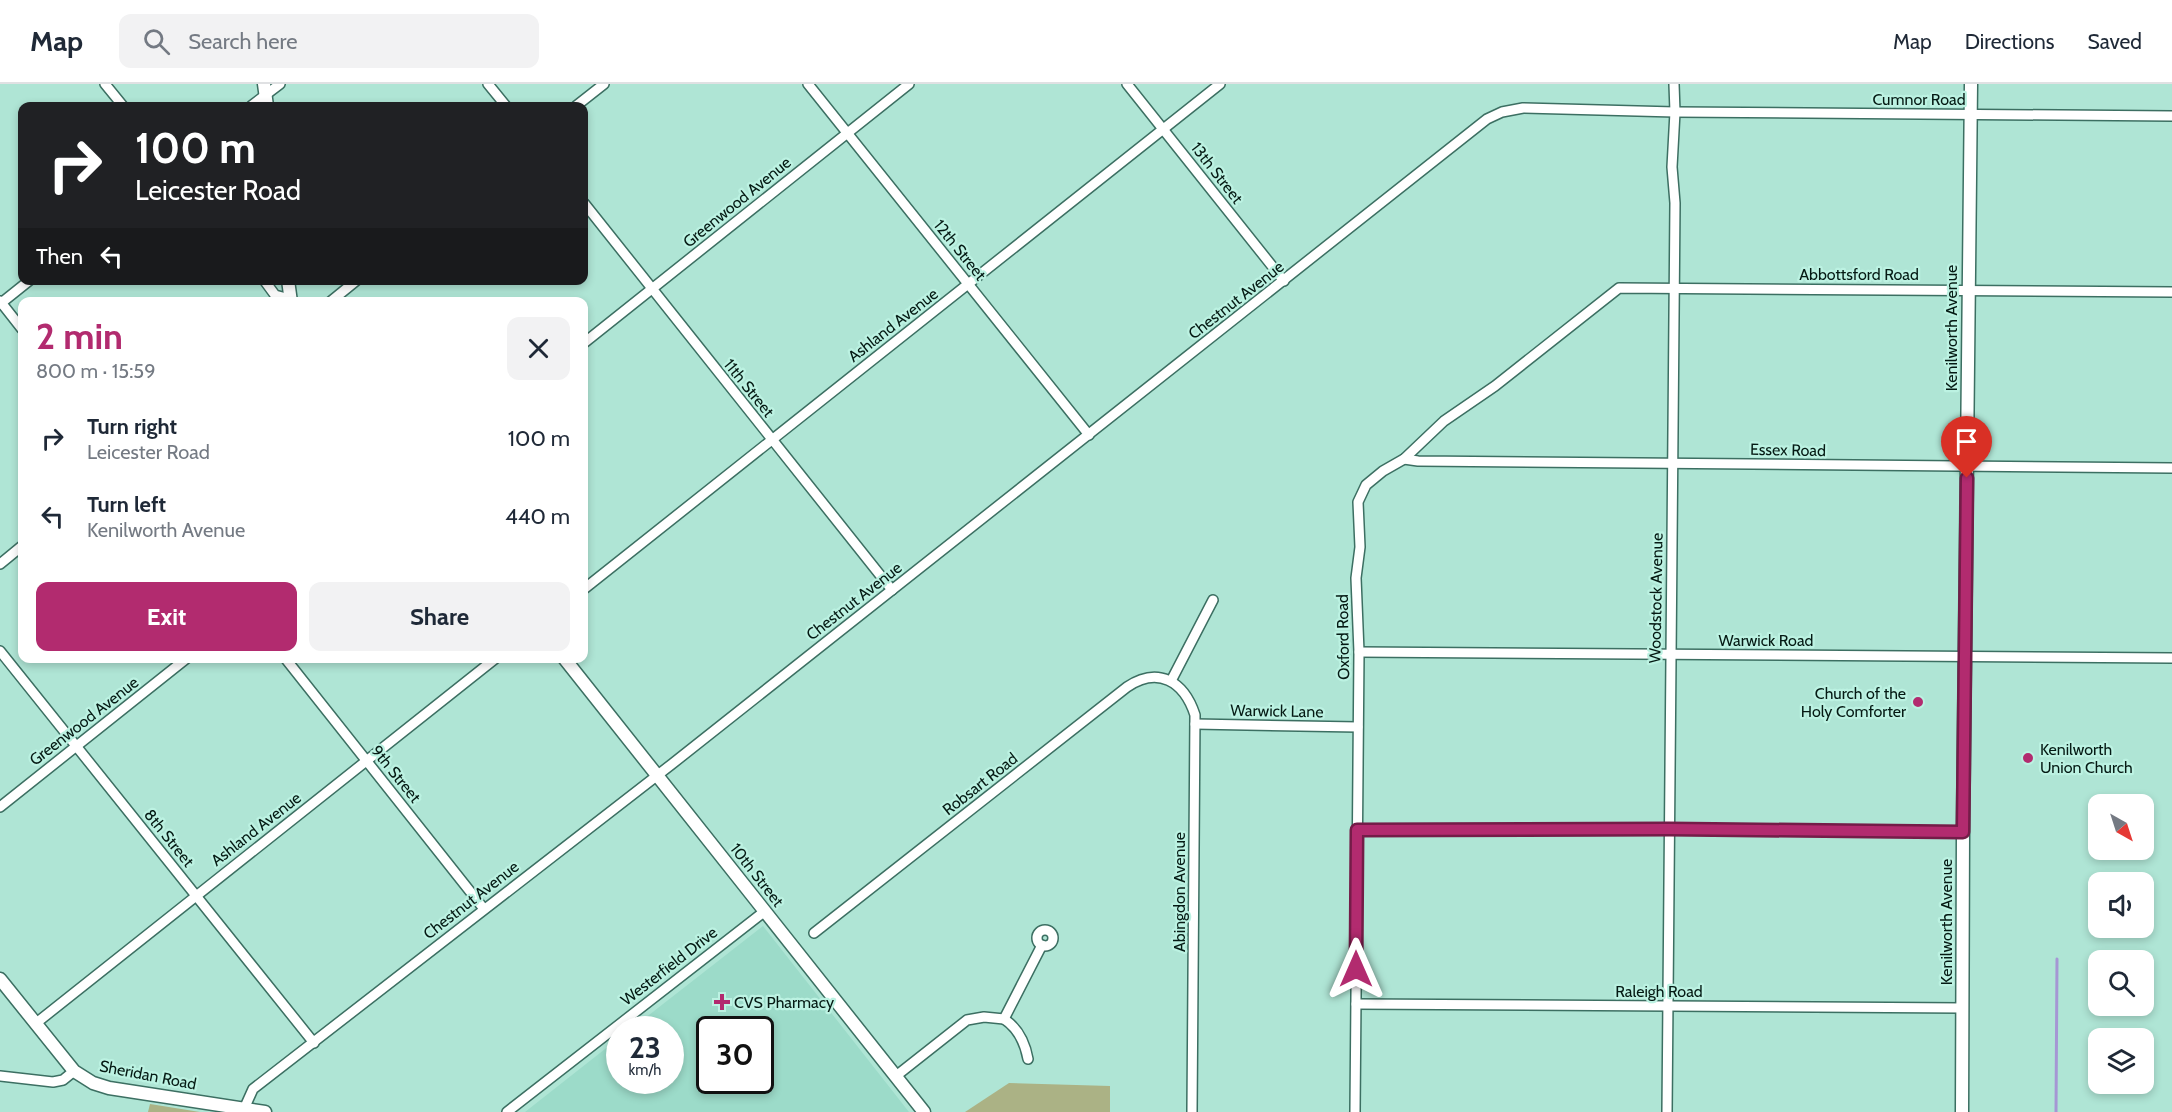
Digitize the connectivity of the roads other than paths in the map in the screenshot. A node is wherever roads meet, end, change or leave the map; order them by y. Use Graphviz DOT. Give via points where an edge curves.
graph roads {
  1 [pos="105,84"];
  2 [pos="280,84"];
  3 [pos="488,84"];
  4 [pos="604,84"];
  5 [pos="808,84"];
  6 [pos="909,84"];
  7 [pos="1127,84"];
  8 [pos="1220,84"];
  9 [pos="1674,84"];
  10 [pos="1971,84"];
  11 [pos="266,95"];
  12 [pos="120,102"];
  13 [pos="503,102"];
  14 [pos="581,102"];
  15 [pos="1676,112"];
  16 [pos="1971,114"];
  17 [pos="2172,116"];
  18 [pos="1488,119"];
  19 [pos="1164,129"];
  20 [pos="847,133"];
  21 [pos="588,208"];
  22 [pos="1284,281"];
  23 [pos="23,285"];
  24 [pos="268,285"];
  25 [pos="351,285"];
  26 [pos="968,285"];
  27 [pos="1619,288"];
  28 [pos="1674,288"];
  29 [pos="652,289"];
  30 [pos="1967,290"];
  31 [pos="2172,292"];
  32 [pos="281,297"];
  33 [pos="336,297"];
  34 [pos="0,303"];
  35 [pos="18,325"];
  36 [pos="588,340"];
  37 [pos="1089,435"];
  38 [pos="772,440"];
  39 [pos="1404,459"];
  40 [pos="1672,463"];
  41 [pos="1968,467"];
  42 [pos="2172,468"];
  43 [pos="18,549"];
  44 [pos="0,564"];
  45 [pos="588,586"];
  46 [pos="892,590"];
  47 [pos="1213,600"];
  48 [pos="0,651"];
  49 [pos="1359,652"];
  50 [pos="1670,654"];
  51 [pos="1966,656"];
  52 [pos="2172,658"];
  53 [pos="181,663"];
  54 [pos="289,663"];
  55 [pos="490,663"];
  56 [pos="568,663"];
  57 [pos="1172,681"];
  58 [pos="1195,724"];
  59 [pos="1358,727"];
  60 [pos="77,746"];
  61 [pos="367,761"];
  62 [pos="657,776"];
  63 [pos="0,807"];
  64 [pos="1669,829"];
  65 [pos="1357,830"];
  66 [pos="1963,832"];
  67 [pos="196,896"];
  68 [pos="484,909"];
  69 [pos="765,911"];
  70 [pos="814,933"];
  71 [pos="1042,945"];
  72 [pos="0,979"];
  73 [pos="1356,1004"];
  74 [pos="1668,1006"];
  75 [pos="1962,1008"];
  76 [pos="1004,1019"];
  77 [pos="35,1024"];
  78 [pos="314,1043"];
  79 [pos="1028,1059"];
  80 [pos="74,1071"];
  81 [pos="0,1076"];
  82 [pos="896,1076"];
  83 [pos="244,1108"];
  84 [pos="265,1112"];
  85 [pos="507,1112"];
  86 [pos="924,1112"];
  87 [pos="1192,1112"];
  88 [pos="1355,1112"];
  89 [pos="1667,1112"];
  90 [pos="1962,1112"];
  1 -- 12 [label="street"];
  2 -- 11 [label="street"];
  3 -- 13 [label="street"];
  4 -- 14 [label="street"];
  5 -- 20 [label="street, 12th Street"];
  6 -- 20 [label="street, Greenwood Avenue"];
  7 -- 19 [label="street, 13th Street"];
  8 -- 19 [label="street, Ashland Avenue"];
  9 -- 15 [label="street, Woodstock Avenue"];
  10 -- 16 [label="street, Kenilworth Avenue"];
  15 -- 16 [label="street, Cumnor Road"];
  15 -- 18 [label="street, Cumnor Road" via="1523,108"];
  15 -- 28 [label="street, Woodstock Avenue" via="1672,167"];
  16 -- 17 [label="street, Cumnor Road"];
  16 -- 30 [label="street, Kenilworth Avenue"];
  18 -- 22 [label="street, Chestnut Avenue"];
  19 -- 22 [label="street, 13th Street"];
  19 -- 26 [label="street, Ashland Avenue"];
  20 -- 26 [label="street, 12th Street"];
  20 -- 29 [label="street, Greenwood Avenue"];
  21 -- 29 [label="street, 11th Street"];
  22 -- 37 [label="street, Chestnut Avenue"];
  23 -- 34 [label="street"];
  24 -- 32 [label="street"];
  25 -- 33 [label="street"];
  26 -- 37 [label="street, 12th Street"];
  26 -- 38 [label="street, Ashland Avenue"];
  27 -- 28 [label="street, Abbottsford Road"];
  27 -- 39 [label="street, Oxford Road" via="1444,421"];
  28 -- 30 [label="street, Abbottsford Road"];
  28 -- 40 [label="street, Woodstock Avenue"];
  29 -- 36 [label="street, Greenwood Avenue"];
  29 -- 38 [label="street, 11th Street"];
  30 -- 31 [label="street, Abbottsford Road"];
  30 -- 41 [label="street, Kenilworth Avenue"];
  34 -- 35 [label="street"];
  37 -- 46 [label="street, Chestnut Avenue"];
  38 -- 45 [label="street, Ashland Avenue"];
  38 -- 46 [label="street, 11th Street"];
  39 -- 40 [label="street, Essex Road"];
  39 -- 49 [label="street, Oxford Road" via="1373,478 1358,502"];
  40 -- 41 [label="street, Essex Road"];
  40 -- 50 [label="street, Woodstock Avenue"];
  41 -- 42 [label="street, Essex Road"];
  41 -- 51 [label="street, Kenilworth Avenue"];
  43 -- 44 [label="street"];
  46 -- 62 [label="street, Chestnut Avenue"];
  47 -- 57 [label="street"];
  48 -- 60 [label="street, 8th Street"];
  49 -- 50 [label="street, Warwick Road"];
  49 -- 59 [label="street, Oxford Road"];
  50 -- 51 [label="street, Warwick Road"];
  50 -- 64 [label="street, Woodstock Avenue"];
  51 -- 52 [label="street, Warwick Road"];
  51 -- 66 [label="street, Kenilworth Avenue"];
  53 -- 60 [label="street, Greenwood Avenue"];
  54 -- 61 [label="street, 9th Street"];
  55 -- 61 [label="street, Ashland Avenue"];
  56 -- 62 [label="street, 10th Street"];
  57 -- 58 [label="street, Abingdon Avenue" via="1189,699"];
  57 -- 70 [label="street, Robsart Road" via="1146,678 1127,687"];
  58 -- 59 [label="street, Warwick Lane"];
  58 -- 87 [label="street, Abingdon Avenue"];
  59 -- 65 [label="street, Oxford Road"];
  60 -- 63 [label="street, Greenwood Avenue"];
  60 -- 67 [label="street, 8th Street"];
  61 -- 67 [label="street, Ashland Avenue"];
  61 -- 68 [label="street, 9th Street"];
  62 -- 68 [label="street, Chestnut Avenue"];
  62 -- 69 [label="street, 10th Street"];
  64 -- 65 [label="street"];
  64 -- 66 [label="street"];
  64 -- 74 [label="street, Woodstock Avenue"];
  65 -- 73 [label="street, Oxford Road"];
  66 -- 75 [label="street, Kenilworth Avenue"];
  67 -- 77 [label="street, Ashland Avenue"];
  67 -- 78 [label="street, 8th Street"];
  68 -- 78 [label="street, Chestnut Avenue"];
  69 -- 82 [label="street, 10th Street"];
  69 -- 85 [label="street, Westerfield Drive"];
  71 -- 76 [label="street"];
  72 -- 77 [label="street, Sheridan Road"];
  73 -- 74 [label="street, Raleigh Road"];
  73 -- 88 [label="street, Oxford Road"];
  74 -- 75 [label="street, Raleigh Road"];
  74 -- 89 [label="street, Woodstock Avenue"];
  75 -- 90 [label="street, Kenilworth Avenue"];
  76 -- 79 [label="street" via="1018,1033"];
  76 -- 82 [label="street" via="967,1020"];
  77 -- 80 [label="street, Sheridan Road"];
  78 -- 83 [label="street, Chestnut Avenue" via="253,1089"];
  80 -- 81 [label="street" via="53,1082"];
  80 -- 83 [label="street, Sheridan Road" via="101,1086"];
  82 -- 86 [label="street, 10th Street"];
  83 -- 84 [label="street, Sheridan Road"];
}
